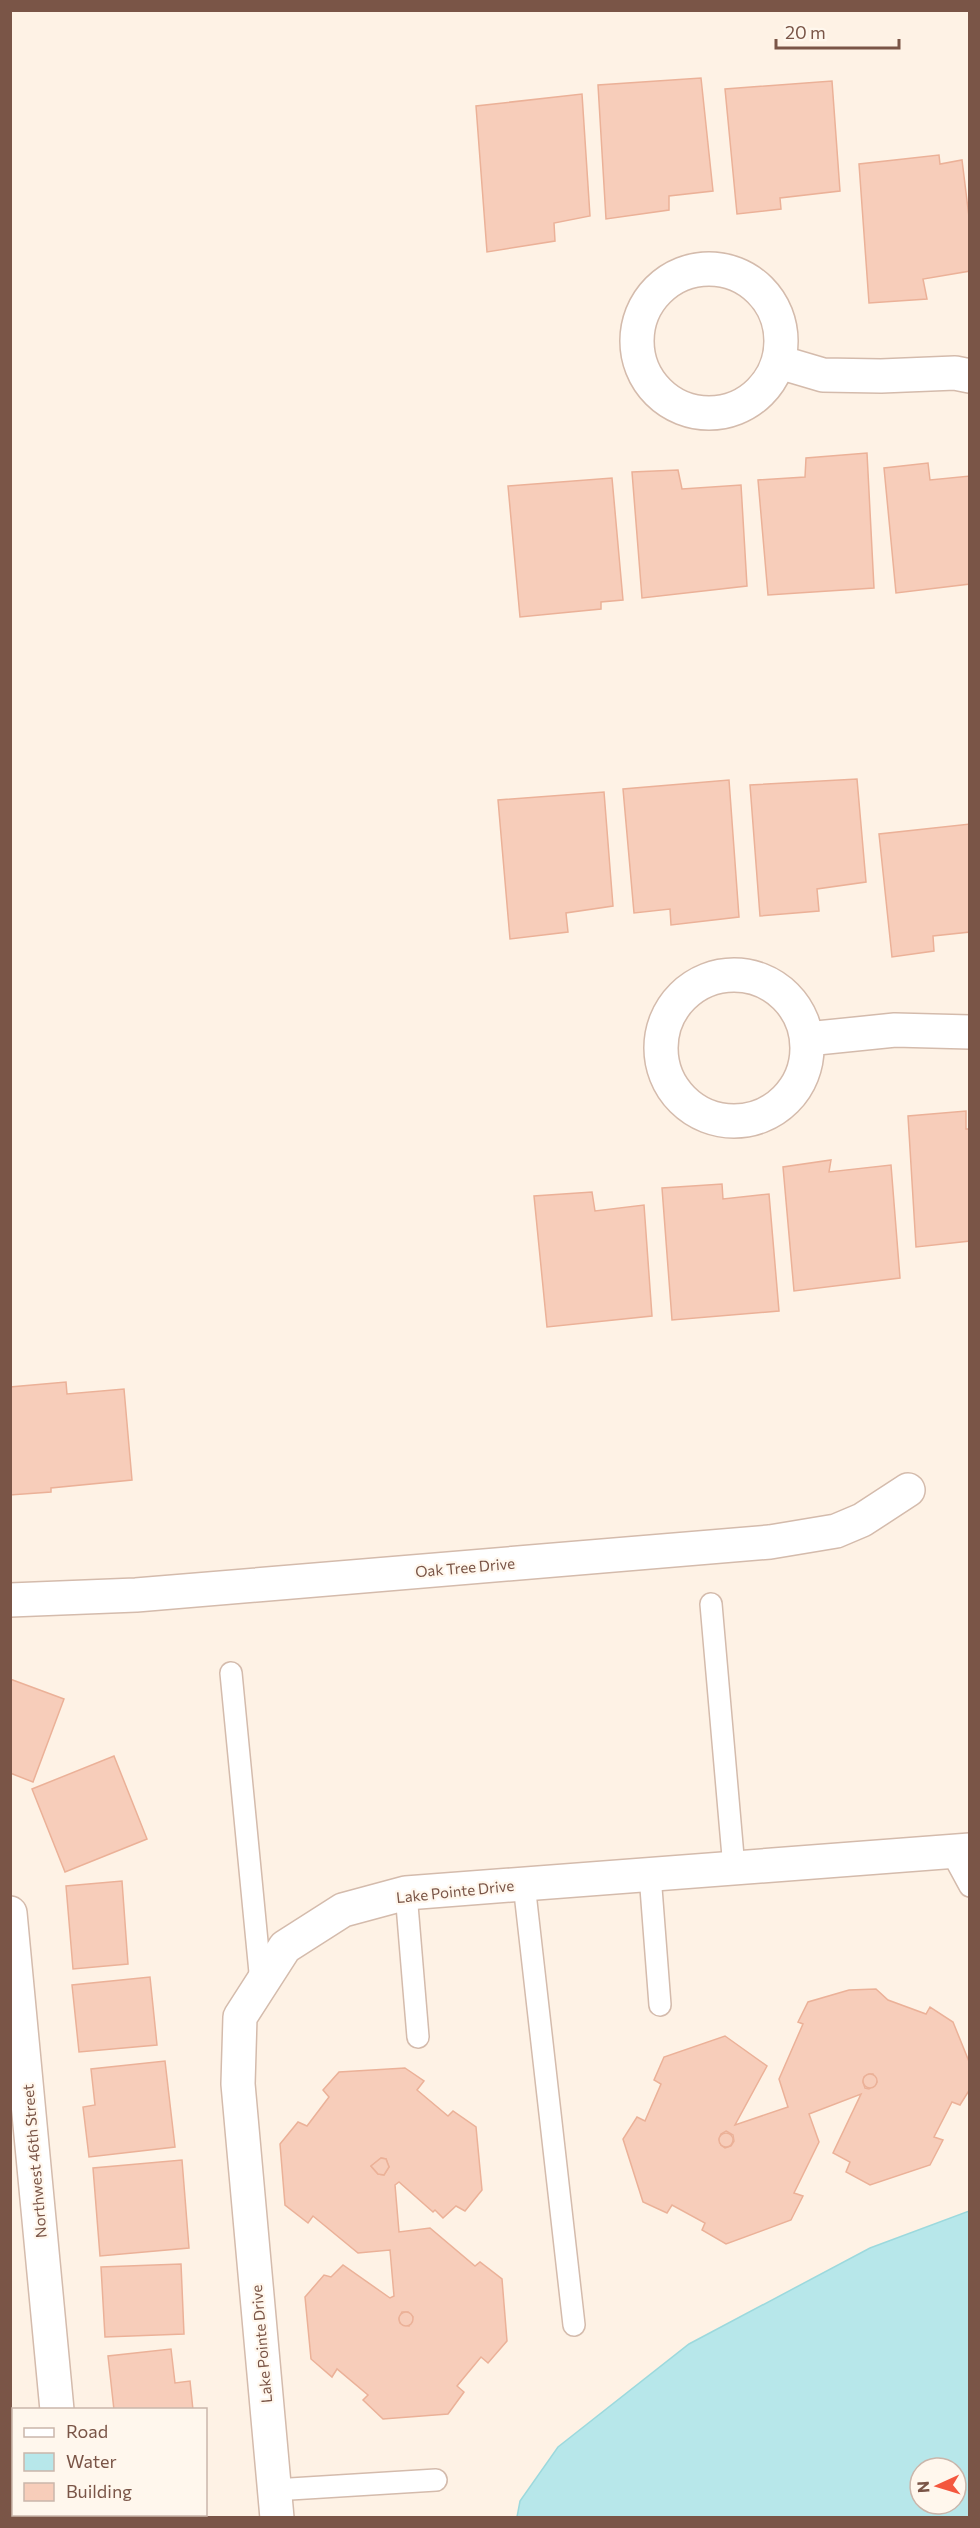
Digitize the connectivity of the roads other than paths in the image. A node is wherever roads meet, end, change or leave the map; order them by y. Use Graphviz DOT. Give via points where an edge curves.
graph roads {
  1 [pos="779,362"];
  2 [pos="969,376"];
  3 [pos="969,1032"];
  4 [pos="807,1039"];
  5 [pos="908,1490"];
  6 [pos="10,1600"];
  7 [pos="711,1604"];
  8 [pos="231,1673"];
  9 [pos="960,1851"];
  10 [pos="734,1868"];
  11 [pos="651,1875"];
  12 [pos="524,1884"];
  13 [pos="969,1886"];
  14 [pos="406,1893"];
  15 [pos="10,1913"];
  16 [pos="261,1983"];
  17 [pos="660,2004"];
  18 [pos="418,2037"];
  19 [pos="574,2325"];
  20 [pos="57,2408"];
  21 [pos="436,2480"];
  22 [pos="275,2504"];
  1 -- 1 [label="street" via="768,384 753,400 732,411 709,415 686,411 665,399 649,383 639,361 636,338 642,314 654,293 674,278 697,269 721,269 745,278 764,293 777,313 782,338"];
  1 -- 2 [label="street" via="823,375"];
  3 -- 4 [label="street" via="895,1030"];
  4 -- 4 [label="street" via="788,997 770,983 748,975 724,975 703,981 684,994 669,1013 662,1034 662,1058 669,1082 684,1102 706,1116 731,1122 756,1119 779,1107 796,1088 806,1064"];
  5 -- 6 [label="street, Oak Tree Drive" via="862,1520 836,1531 770,1542 148,1594"];
  7 -- 10 [label="lane"];
  8 -- 16 [label="lane"];
  9 -- 10 [label="street, Lake Pointe Drive"];
  9 -- 13 [label="lane"];
  10 -- 11 [label="street, Lake Pointe Drive"];
  11 -- 12 [label="street, Lake Pointe Drive"];
  11 -- 17 [label="lane"];
  12 -- 14 [label="street, Lake Pointe Drive"];
  12 -- 19 [label="lane"];
  14 -- 16 [label="street, Lake Pointe Drive" via="334,1916 285,1947"];
  14 -- 18 [label="lane"];
  15 -- 20 [label="street, Northwest 46th Street"];
  16 -- 22 [label="street, Lake Pointe Drive" via="240,2017 238,2084"];
  21 -- 22 [label="lane"];
}
